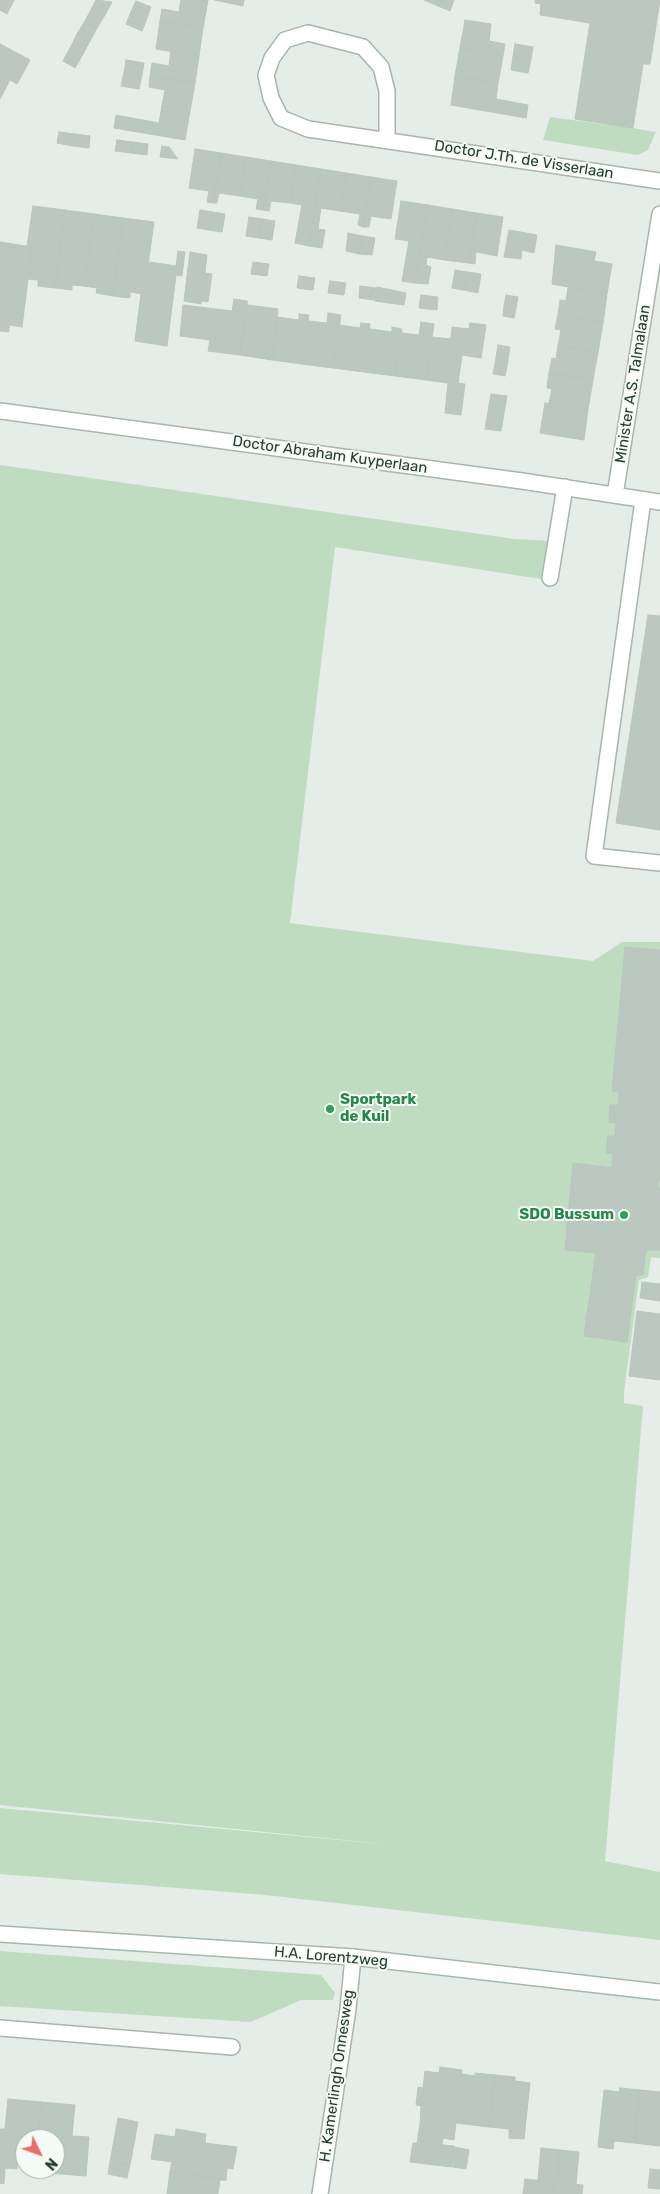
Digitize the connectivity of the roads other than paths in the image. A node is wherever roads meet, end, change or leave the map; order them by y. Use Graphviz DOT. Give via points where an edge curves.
graph roads {
  1 [pos="387,140"];
  2 [pos="660,181"];
  3 [pos="660,214"];
  4 [pos="0,411"];
  5 [pos="565,487"];
  6 [pos="615,495"];
  7 [pos="643,500"];
  8 [pos="660,502"];
  9 [pos="550,578"];
  10 [pos="660,863"];
  11 [pos="0,1934"];
  12 [pos="353,1957"];
  13 [pos="660,1992"];
  14 [pos="0,2028"];
  15 [pos="232,2047"];
  16 [pos="320,2194"];
  1 -- 1 [label="street, Doctor J.Th. de Visserlaan" via="387,92 381,67 363,47 308,33 285,40 272,58 266,75 271,98 281,118 308,130"];
  1 -- 2 [label="street, Doctor J.Th. de Visserlaan"];
  3 -- 6 [label="street, Minister A.S. Talmalaan"];
  4 -- 5 [label="street, Doctor Abraham Kuyperlaan"];
  5 -- 6 [label="street, Doctor Abraham Kuyperlaan"];
  5 -- 9 [label="street"];
  6 -- 7 [label="street, Doctor Abraham Kuyperlaan"];
  7 -- 8 [label="street, Doctor Abraham Kuyperlaan"];
  7 -- 10 [label="street" via="594,856"];
  11 -- 12 [label="street, H.A. Lorentzweg"];
  12 -- 13 [label="street, H.A. Lorentzweg"];
  12 -- 16 [label="street, H. Kamerlingh Onnesweg"];
  14 -- 15 [label="street"];
}
